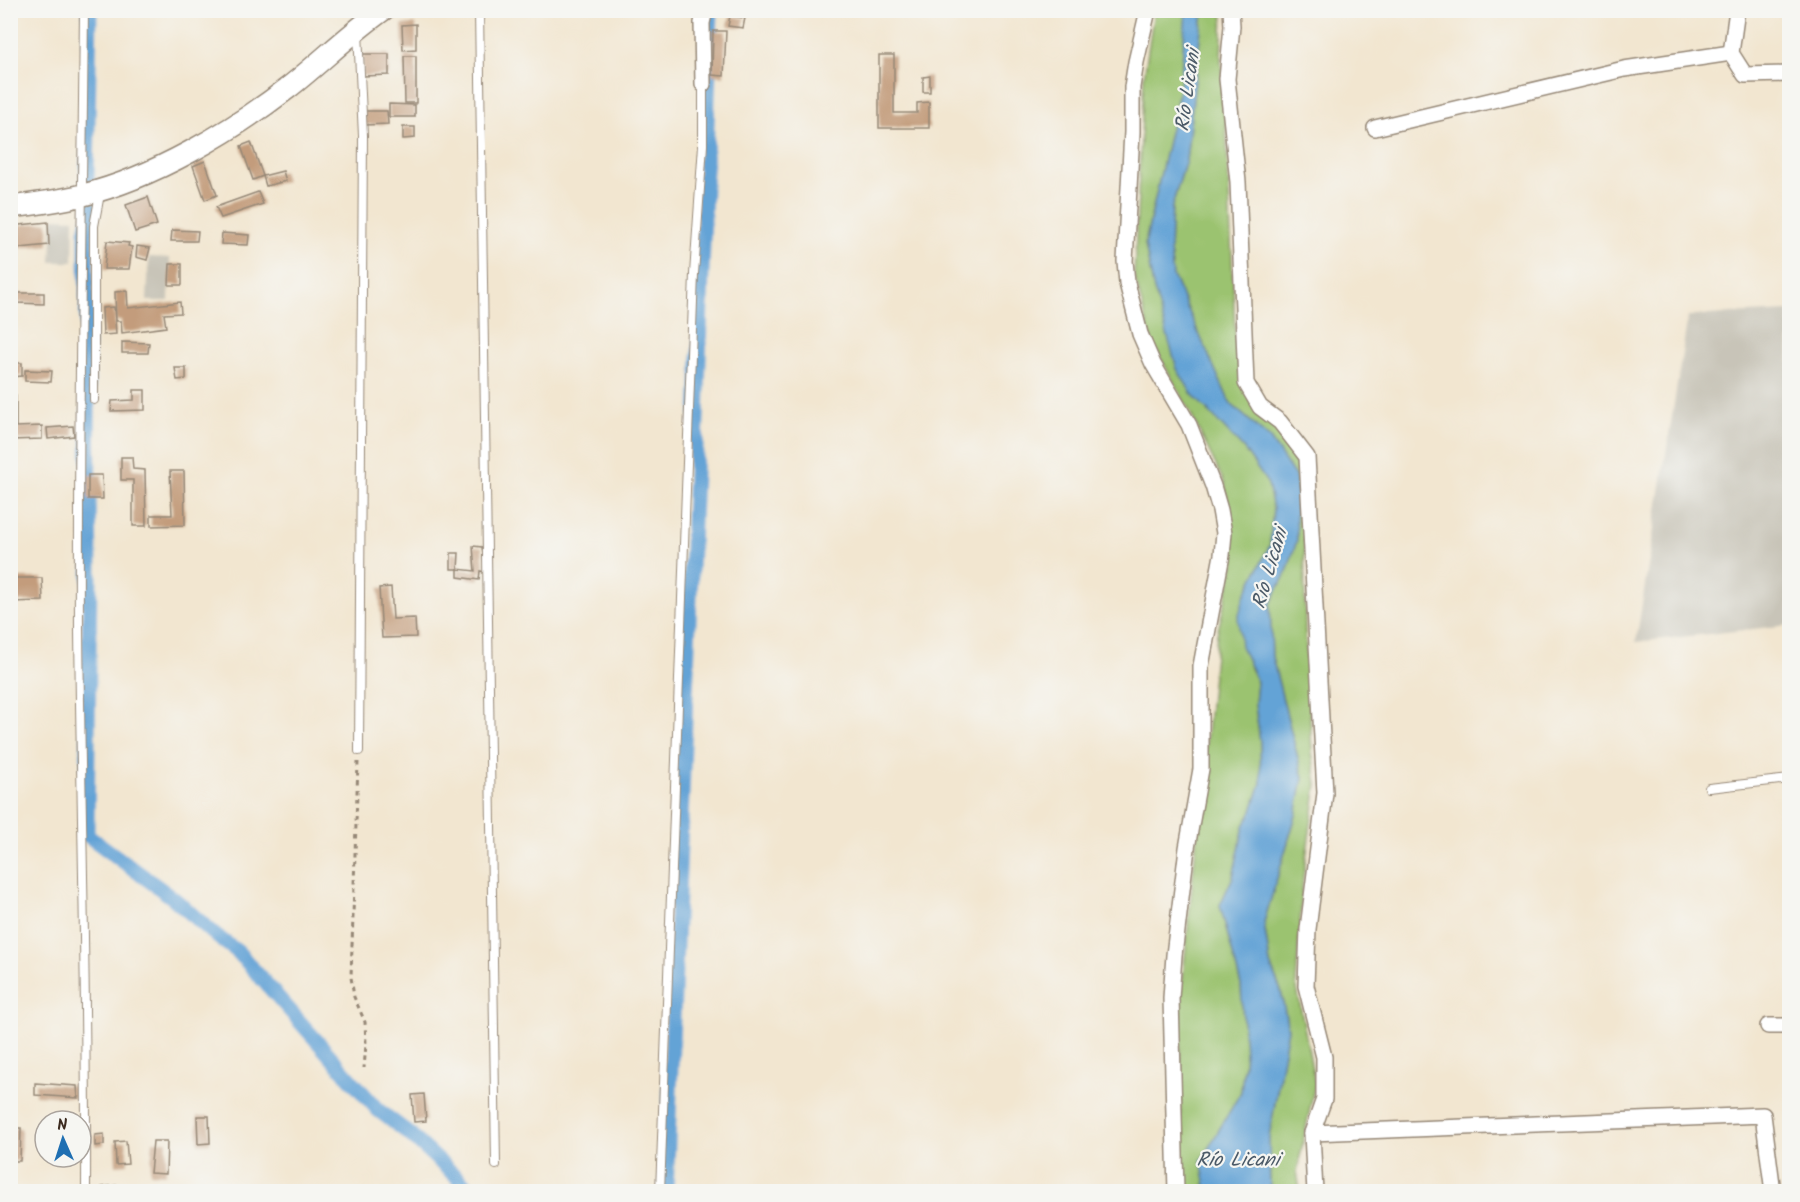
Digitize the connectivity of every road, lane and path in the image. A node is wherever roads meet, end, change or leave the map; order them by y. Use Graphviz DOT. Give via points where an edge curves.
graph roads {
  1 [pos="84,10"];
  2 [pos="383,10"];
  3 [pos="479,10"];
  4 [pos="705,10"];
  5 [pos="1148,10"];
  6 [pos="1231,10"];
  7 [pos="1737,10"];
  8 [pos="358,28"];
  9 [pos="1731,52"];
  10 [pos="1790,74"];
  11 [pos="703,84"];
  12 [pos="1375,128"];
  13 [pos="91,193"];
  14 [pos="10,207"];
  15 [pos="94,400"];
  16 [pos="359,751"];
  17 [pos="1790,779"];
  18 [pos="1708,788"];
  19 [pos="1767,1026"];
  20 [pos="1790,1026"];
  21 [pos="364,1068"];
  22 [pos="1312,1133"];
  23 [pos="496,1165"];
  24 [pos="86,1191"];
  25 [pos="660,1191"];
  26 [pos="1176,1191"];
  27 [pos="1315,1191"];
  28 [pos="1773,1191"];
  1 -- 13 [label="lane"];
  2 -- 8 [label="main road"];
  3 -- 23 [label="lane"];
  4 -- 11 [label="street"];
  5 -- 26 [label="street" via="1132,87 1127,283 1140,334 1153,364 1189,425 1220,510 1224,533 1201,666 1201,769 1174,955 1171,998"];
  6 -- 22 [label="street" via="1227,80 1238,182 1246,383 1260,407 1280,422 1307,457 1325,793 1308,929 1306,986 1324,1057 1324,1099"];
  7 -- 9 [label="street"];
  8 -- 13 [label="main road" via="259,109 154,169"];
  8 -- 16 [label="lane" via="363,136"];
  9 -- 10 [label="street" via="1745,75"];
  9 -- 12 [label="street" via="1624,69"];
  11 -- 25 [label="lane"];
  13 -- 14 [label="main road"];
  13 -- 15 [label="lane"];
  13 -- 24 [label="lane" via="79,625"];
  16 -- 21 [label="path" via="351,977 364,1022"];
  17 -- 18 [label="lane"];
  19 -- 20 [label="street"];
  22 -- 27 [label="street"];
  22 -- 28 [label="street" via="1763,1115"];
}
